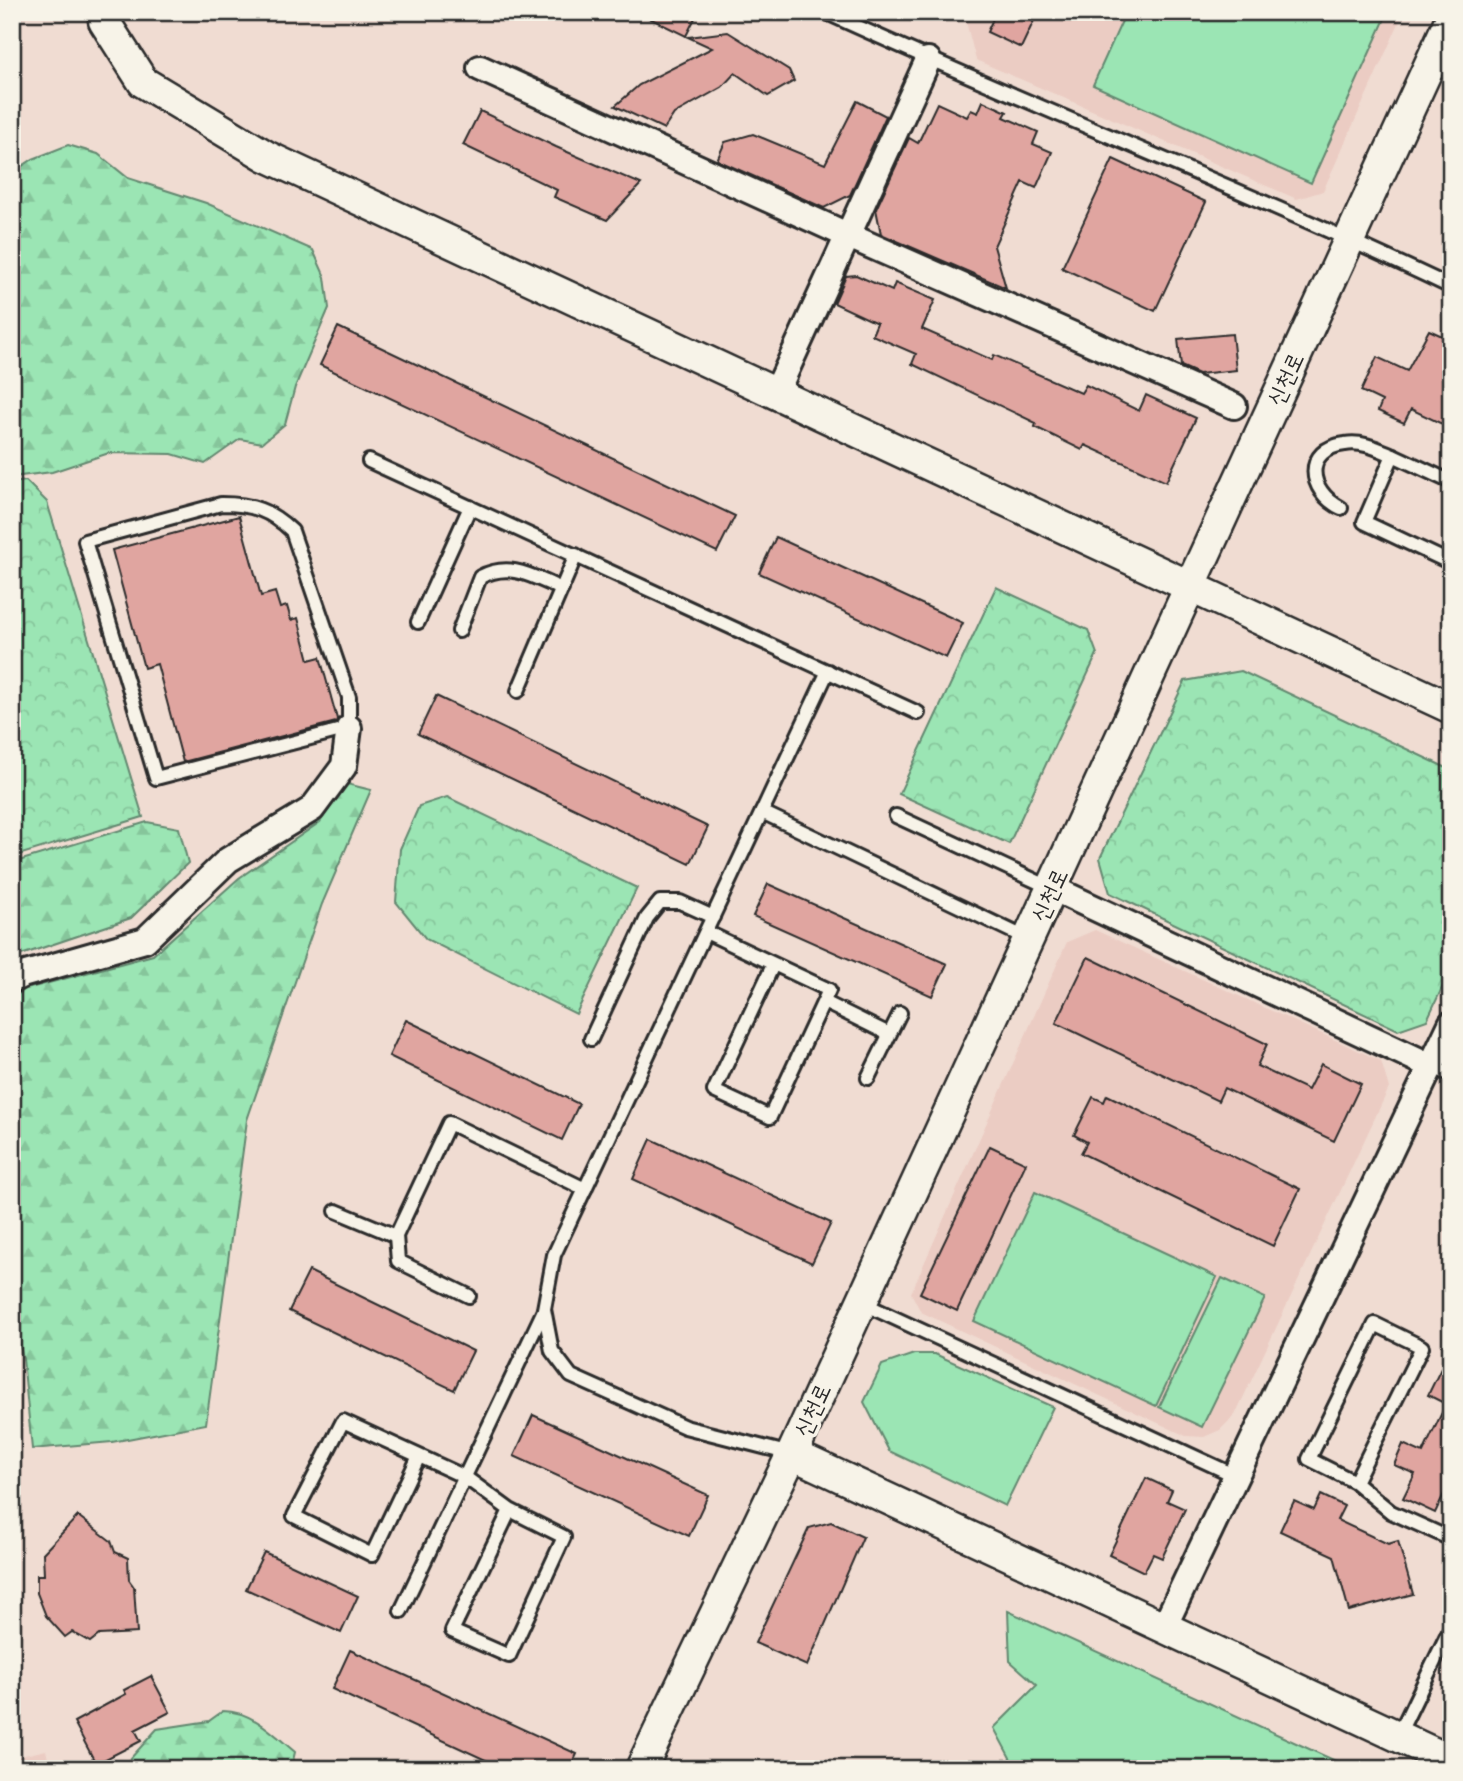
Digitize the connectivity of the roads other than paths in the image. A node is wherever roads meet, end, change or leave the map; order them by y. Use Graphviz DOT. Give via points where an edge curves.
graph roads {
  1 [pos="104,12"];
  2 [pos="825,12"];
  3 [pos="1451,18"];
  4 [pos="929,60"];
  5 [pos="480,68"];
  6 [pos="849,236"];
  7 [pos="1350,239"];
  8 [pos="1451,287"];
  9 [pos="775,395"];
  10 [pos="1234,406"];
  11 [pos="1393,455"];
  12 [pos="369,461"];
  13 [pos="1451,482"];
  14 [pos="470,507"];
  15 [pos="1341,508"];
  16 [pos="576,555"];
  17 [pos="1451,563"];
  18 [pos="1188,588"];
  19 [pos="562,589"];
  20 [pos="418,622"];
  21 [pos="459,631"];
  22 [pos="828,671"];
  23 [pos="519,691"];
  24 [pos="1451,708"];
  25 [pos="918,713"];
  26 [pos="349,728"];
  27 [pos="762,812"];
  28 [pos="896,816"];
  29 [pos="1052,888"];
  30 [pos="713,917"];
  31 [pos="705,932"];
  32 [pos="1028,939"];
  33 [pos="773,965"];
  34 [pos="12,981"];
  35 [pos="824,1002"];
  36 [pos="900,1013"];
  37 [pos="1451,1024"];
  38 [pos="889,1034"];
  39 [pos="591,1039"];
  40 [pos="1441,1070"];
  41 [pos="868,1077"];
  42 [pos="585,1189"];
  43 [pos="336,1211"];
  44 [pos="396,1237"];
  45 [pos="468,1296"];
  46 [pos="861,1303"];
  47 [pos="544,1309"];
  48 [pos="792,1454"];
  49 [pos="419,1457"];
  50 [pos="1236,1476"];
  51 [pos="465,1477"];
  52 [pos="1355,1482"];
  53 [pos="510,1510"];
  54 [pos="1451,1538"];
  55 [pos="401,1611"];
  56 [pos="1451,1626"];
  57 [pos="1164,1627"];
  58 [pos="1398,1736"];
  59 [pos="1451,1761"];
  60 [pos="641,1769"];
  1 -- 9 [label="street" via="104,21 143,82 266,156"];
  2 -- 4 [label="lane"];
  3 -- 7 [label="street, 신천로"];
  4 -- 6 [label="street"];
  4 -- 7 [label="lane"];
  5 -- 6 [label="street"];
  6 -- 9 [label="street"];
  6 -- 10 [label="street"];
  7 -- 8 [label="lane"];
  7 -- 18 [label="street, 신천로"];
  9 -- 18 [label="street"];
  11 -- 13 [label="lane"];
  11 -- 15 [label="lane" via="1370,445 1345,443 1323,452 1315,466 1316,484 1325,500"];
  11 -- 17 [label="lane" via="1364,522"];
  12 -- 14 [label="lane"];
  14 -- 16 [label="lane"];
  14 -- 20 [label="lane"];
  16 -- 19 [label="lane"];
  16 -- 22 [label="lane"];
  18 -- 24 [label="street"];
  18 -- 29 [label="street, 신천로"];
  19 -- 21 [label="lane" via="520,571 496,569 480,577"];
  19 -- 23 [label="lane"];
  22 -- 25 [label="lane"];
  22 -- 27 [label="lane"];
  26 -- 26 [label="lane" via="349,697 292,531 275,515 249,504 221,504 85,541 156,778"];
  26 -- 34 [label="street" via="344,766 312,809 228,860 145,940"];
  27 -- 30 [label="lane"];
  27 -- 32 [label="lane"];
  28 -- 29 [label="lane"];
  29 -- 32 [label="street, 신천로"];
  29 -- 40 [label="street"];
  30 -- 31 [label="lane"];
  30 -- 39 [label="lane" via="680,902 660,902 647,918"];
  31 -- 33 [label="lane"];
  31 -- 42 [label="lane"];
  32 -- 46 [label="street, 신천로"];
  33 -- 35 [label="lane" via="829,990"];
  33 -- 35 [label="lane" via="713,1091 770,1117"];
  35 -- 38 [label="lane"];
  36 -- 38 [label="lane"];
  37 -- 40 [label="street"];
  38 -- 41 [label="lane"];
  40 -- 50 [label="street"];
  42 -- 44 [label="lane" via="449,1123"];
  42 -- 47 [label="lane" via="554,1255"];
  43 -- 44 [label="lane"];
  44 -- 45 [label="lane" via="398,1261"];
  46 -- 48 [label="street, 신천로"];
  46 -- 50 [label="lane"];
  47 -- 48 [label="lane" via="552,1351 571,1376 685,1427"];
  47 -- 51 [label="lane"];
  48 -- 57 [label="street"];
  48 -- 60 [label="street, 신천로"];
  49 -- 49 [label="lane" via="342,1421 294,1516 372,1555"];
  49 -- 51 [label="lane"];
  50 -- 57 [label="street"];
  51 -- 53 [label="lane"];
  51 -- 55 [label="lane"];
  52 -- 52 [label="lane" via="1422,1347 1376,1324 1309,1459"];
  52 -- 54 [label="lane" via="1391,1512"];
  53 -- 53 [label="lane" via="564,1537 509,1656 453,1631"];
  56 -- 58 [label="lane"];
  57 -- 58 [label="street"];
  58 -- 59 [label="street"];
}
